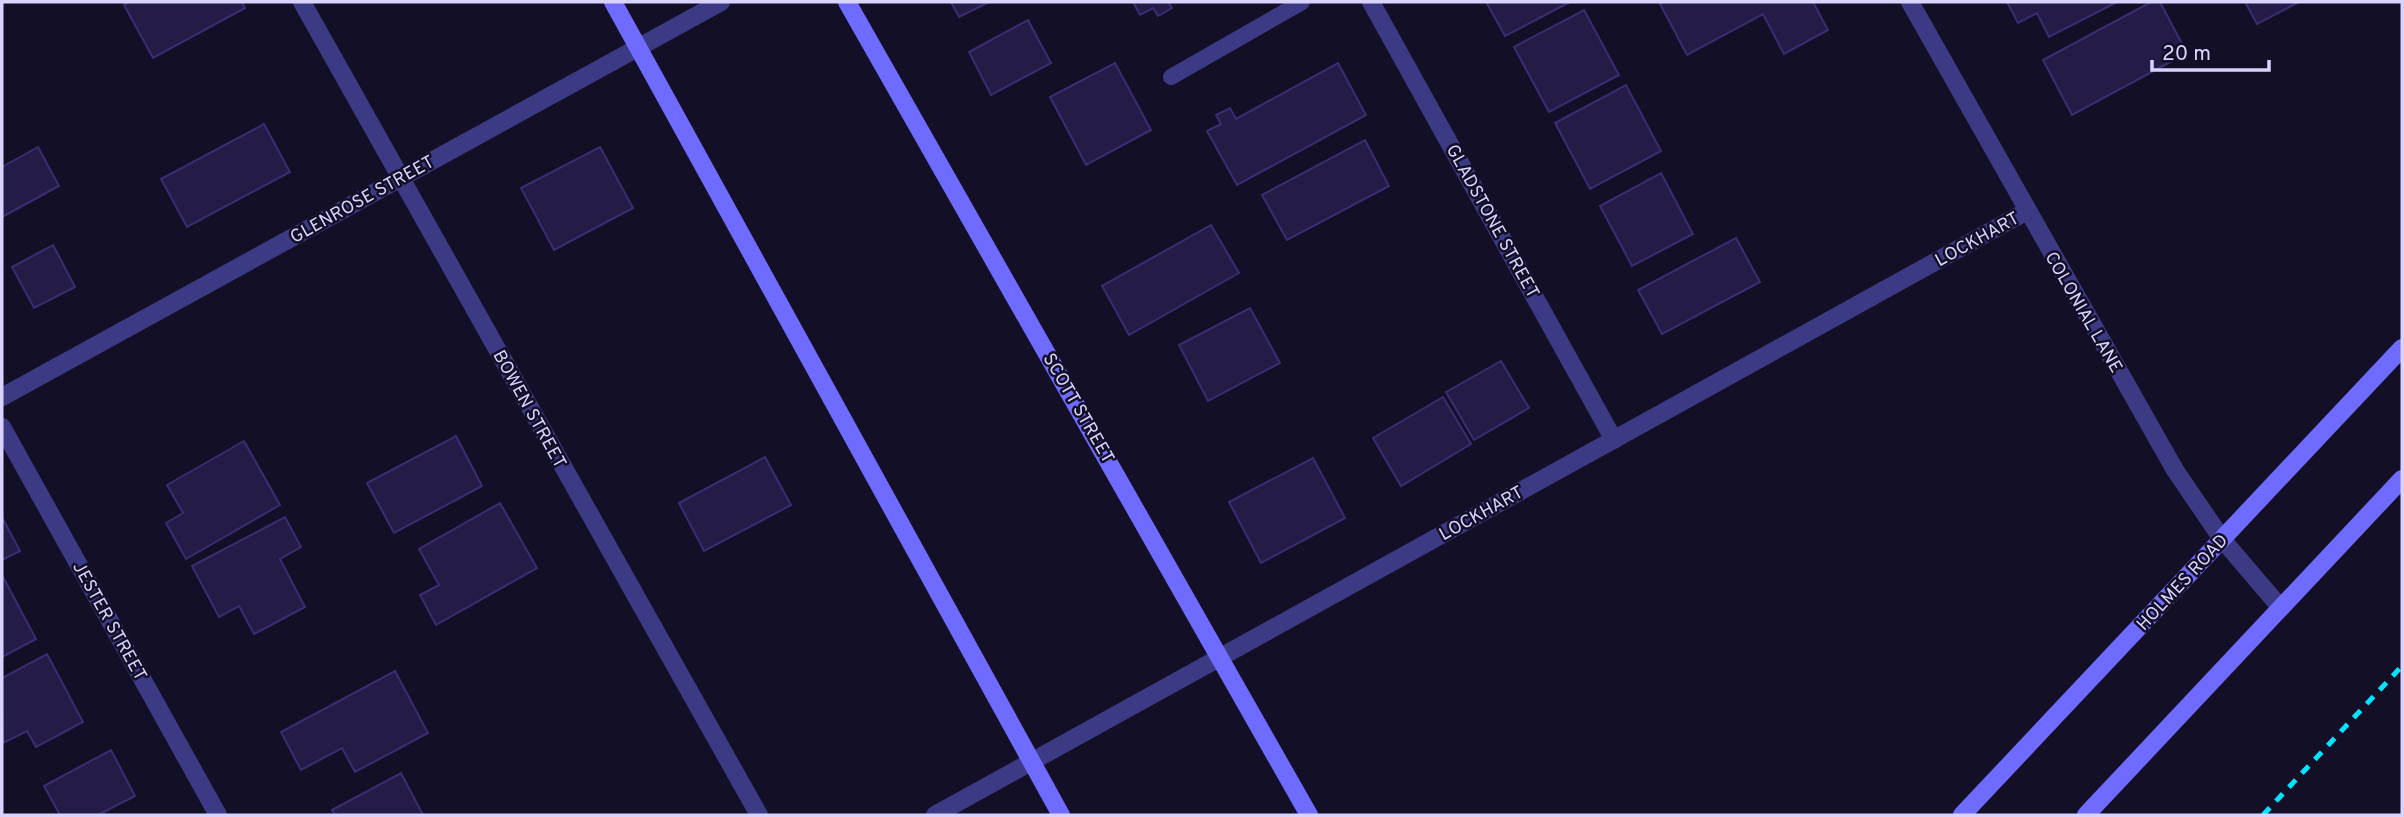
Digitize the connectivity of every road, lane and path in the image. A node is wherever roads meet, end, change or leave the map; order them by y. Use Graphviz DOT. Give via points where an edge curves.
graph roads {
  1 [pos="302,2"];
  2 [pos="613,2"];
  3 [pos="721,2"];
  4 [pos="847,2"];
  5 [pos="1303,2"];
  6 [pos="1371,2"];
  7 [pos="1910,2"];
  8 [pos="638,47"];
  9 [pos="1171,78"];
  10 [pos="400,178"];
  11 [pos="2027,211"];
  12 [pos="2402,348"];
  13 [pos="2,397"];
  14 [pos="2,427"];
  15 [pos="1614,440"];
  16 [pos="2402,479"];
  17 [pos="2222,539"];
  18 [pos="2280,607"];
  19 [pos="1221,657"];
  20 [pos="1031,762"];
  21 [pos="218,815"];
  22 [pos="759,815"];
  23 [pos="935,815"];
  24 [pos="1061,815"];
  25 [pos="1309,815"];
  26 [pos="1962,815"];
  27 [pos="2086,815"];
  1 -- 10 [label="street, BOWEN STREET"];
  2 -- 8 [label="main road"];
  3 -- 8 [label="street, GLENROSE STREET"];
  4 -- 19 [label="main road, SCOTT STREET"];
  5 -- 9 [label="lane"];
  6 -- 15 [label="street, GLADSTONE STREET"];
  7 -- 11 [label="street, COLONIAL LANE"];
  8 -- 10 [label="street, GLENROSE STREET"];
  8 -- 20 [label="main road"];
  10 -- 13 [label="street, GLENROSE STREET"];
  10 -- 22 [label="street, BOWEN STREET"];
  11 -- 15 [label="street, LOCKHART"];
  11 -- 17 [label="street, COLONIAL LANE" via="2175,470"];
  12 -- 17 [label="main road, HOLMES ROAD"];
  14 -- 21 [label="street, JESTER STREET"];
  15 -- 19 [label="street, LOCKHART"];
  16 -- 18 [label="main road"];
  17 -- 18 [label="street, COLONIAL LANE"];
  17 -- 26 [label="main road, HOLMES ROAD"];
  18 -- 27 [label="main road"];
  19 -- 20 [label="street, LOCKHART"];
  19 -- 25 [label="main road, SCOTT STREET"];
  20 -- 23 [label="street, LOCKHART"];
  20 -- 24 [label="main road"];
}
